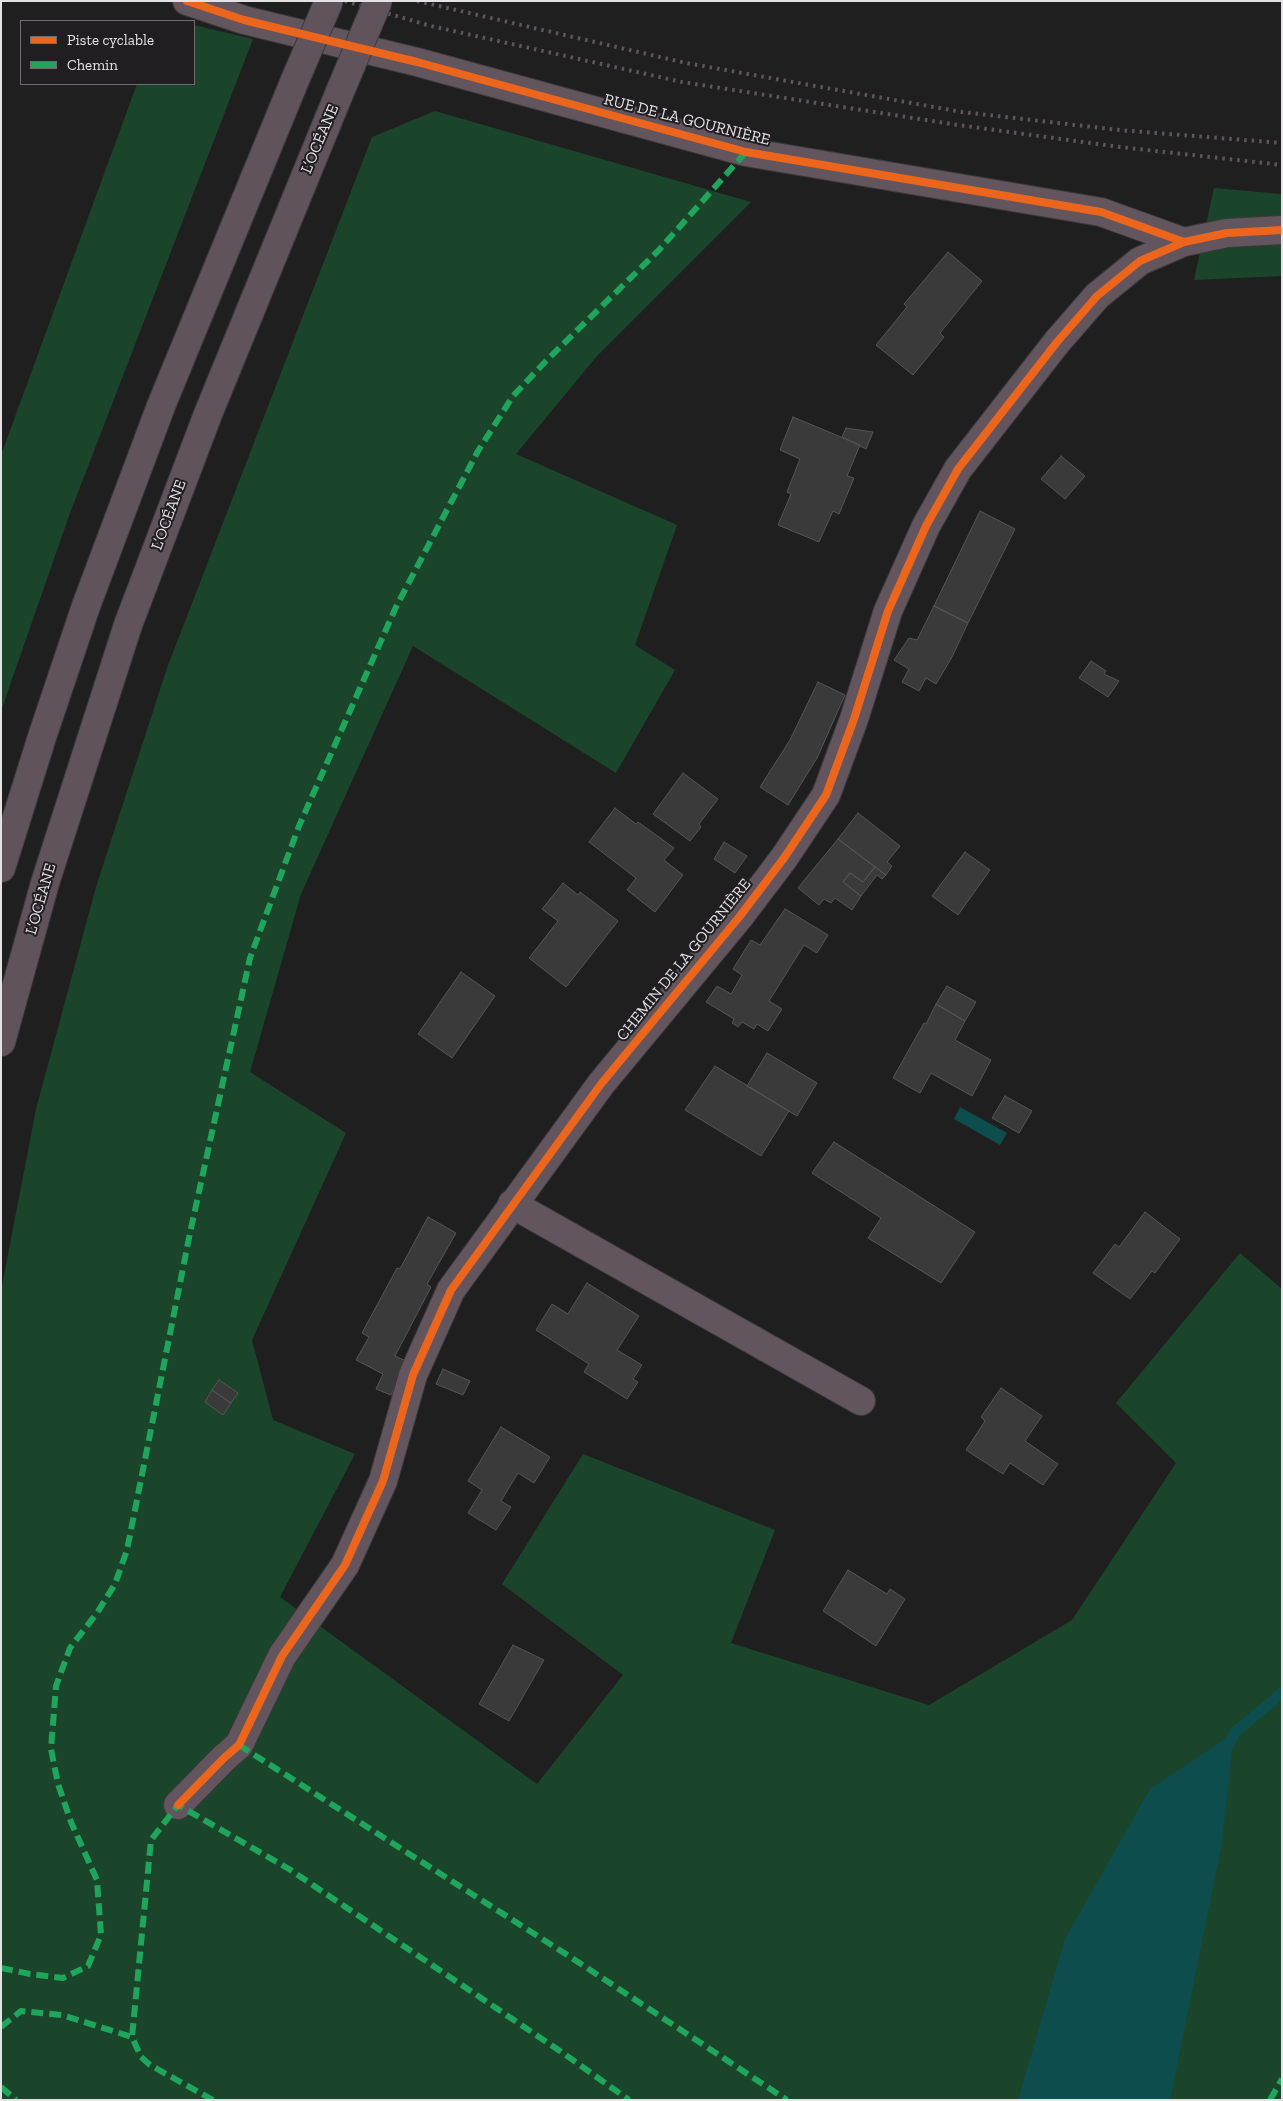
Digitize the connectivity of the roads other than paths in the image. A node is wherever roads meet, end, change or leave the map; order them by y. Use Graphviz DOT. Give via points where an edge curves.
graph roads {
  1 [pos="187,1"];
  2 [pos="328,1"];
  3 [pos="378,1"];
  4 [pos="1282,230"];
  5 [pos="1184,242"];
  6 [pos="1,868"];
  7 [pos="1,1042"];
  8 [pos="512,1204"];
  9 [pos="861,1401"];
  10 [pos="178,1805"];
  1 -- 5 [label="street, RUE DE LA GOURNIÈRE" via="244,20 417,62 746,152 1101,212"];
  2 -- 6 [label="highway, bridge" via="147,442 83,615"];
  3 -- 7 [label="highway, L’OCÉANE, bridge" via="208,414 128,625 48,873"];
  4 -- 5 [label="street, CHEMIN DE LA GOURNIÈRE" via="1227,233"];
  5 -- 8 [label="street, CHEMIN DE LA GOURNIÈRE" via="1140,261 1097,296 958,469 926,526 888,611 826,795 745,909 601,1084"];
  8 -- 9 [label="street"];
  8 -- 10 [label="street, CHEMIN DE LA GOURNIÈRE" via="451,1290 413,1376 383,1481 345,1565 282,1656 239,1746"];
}
